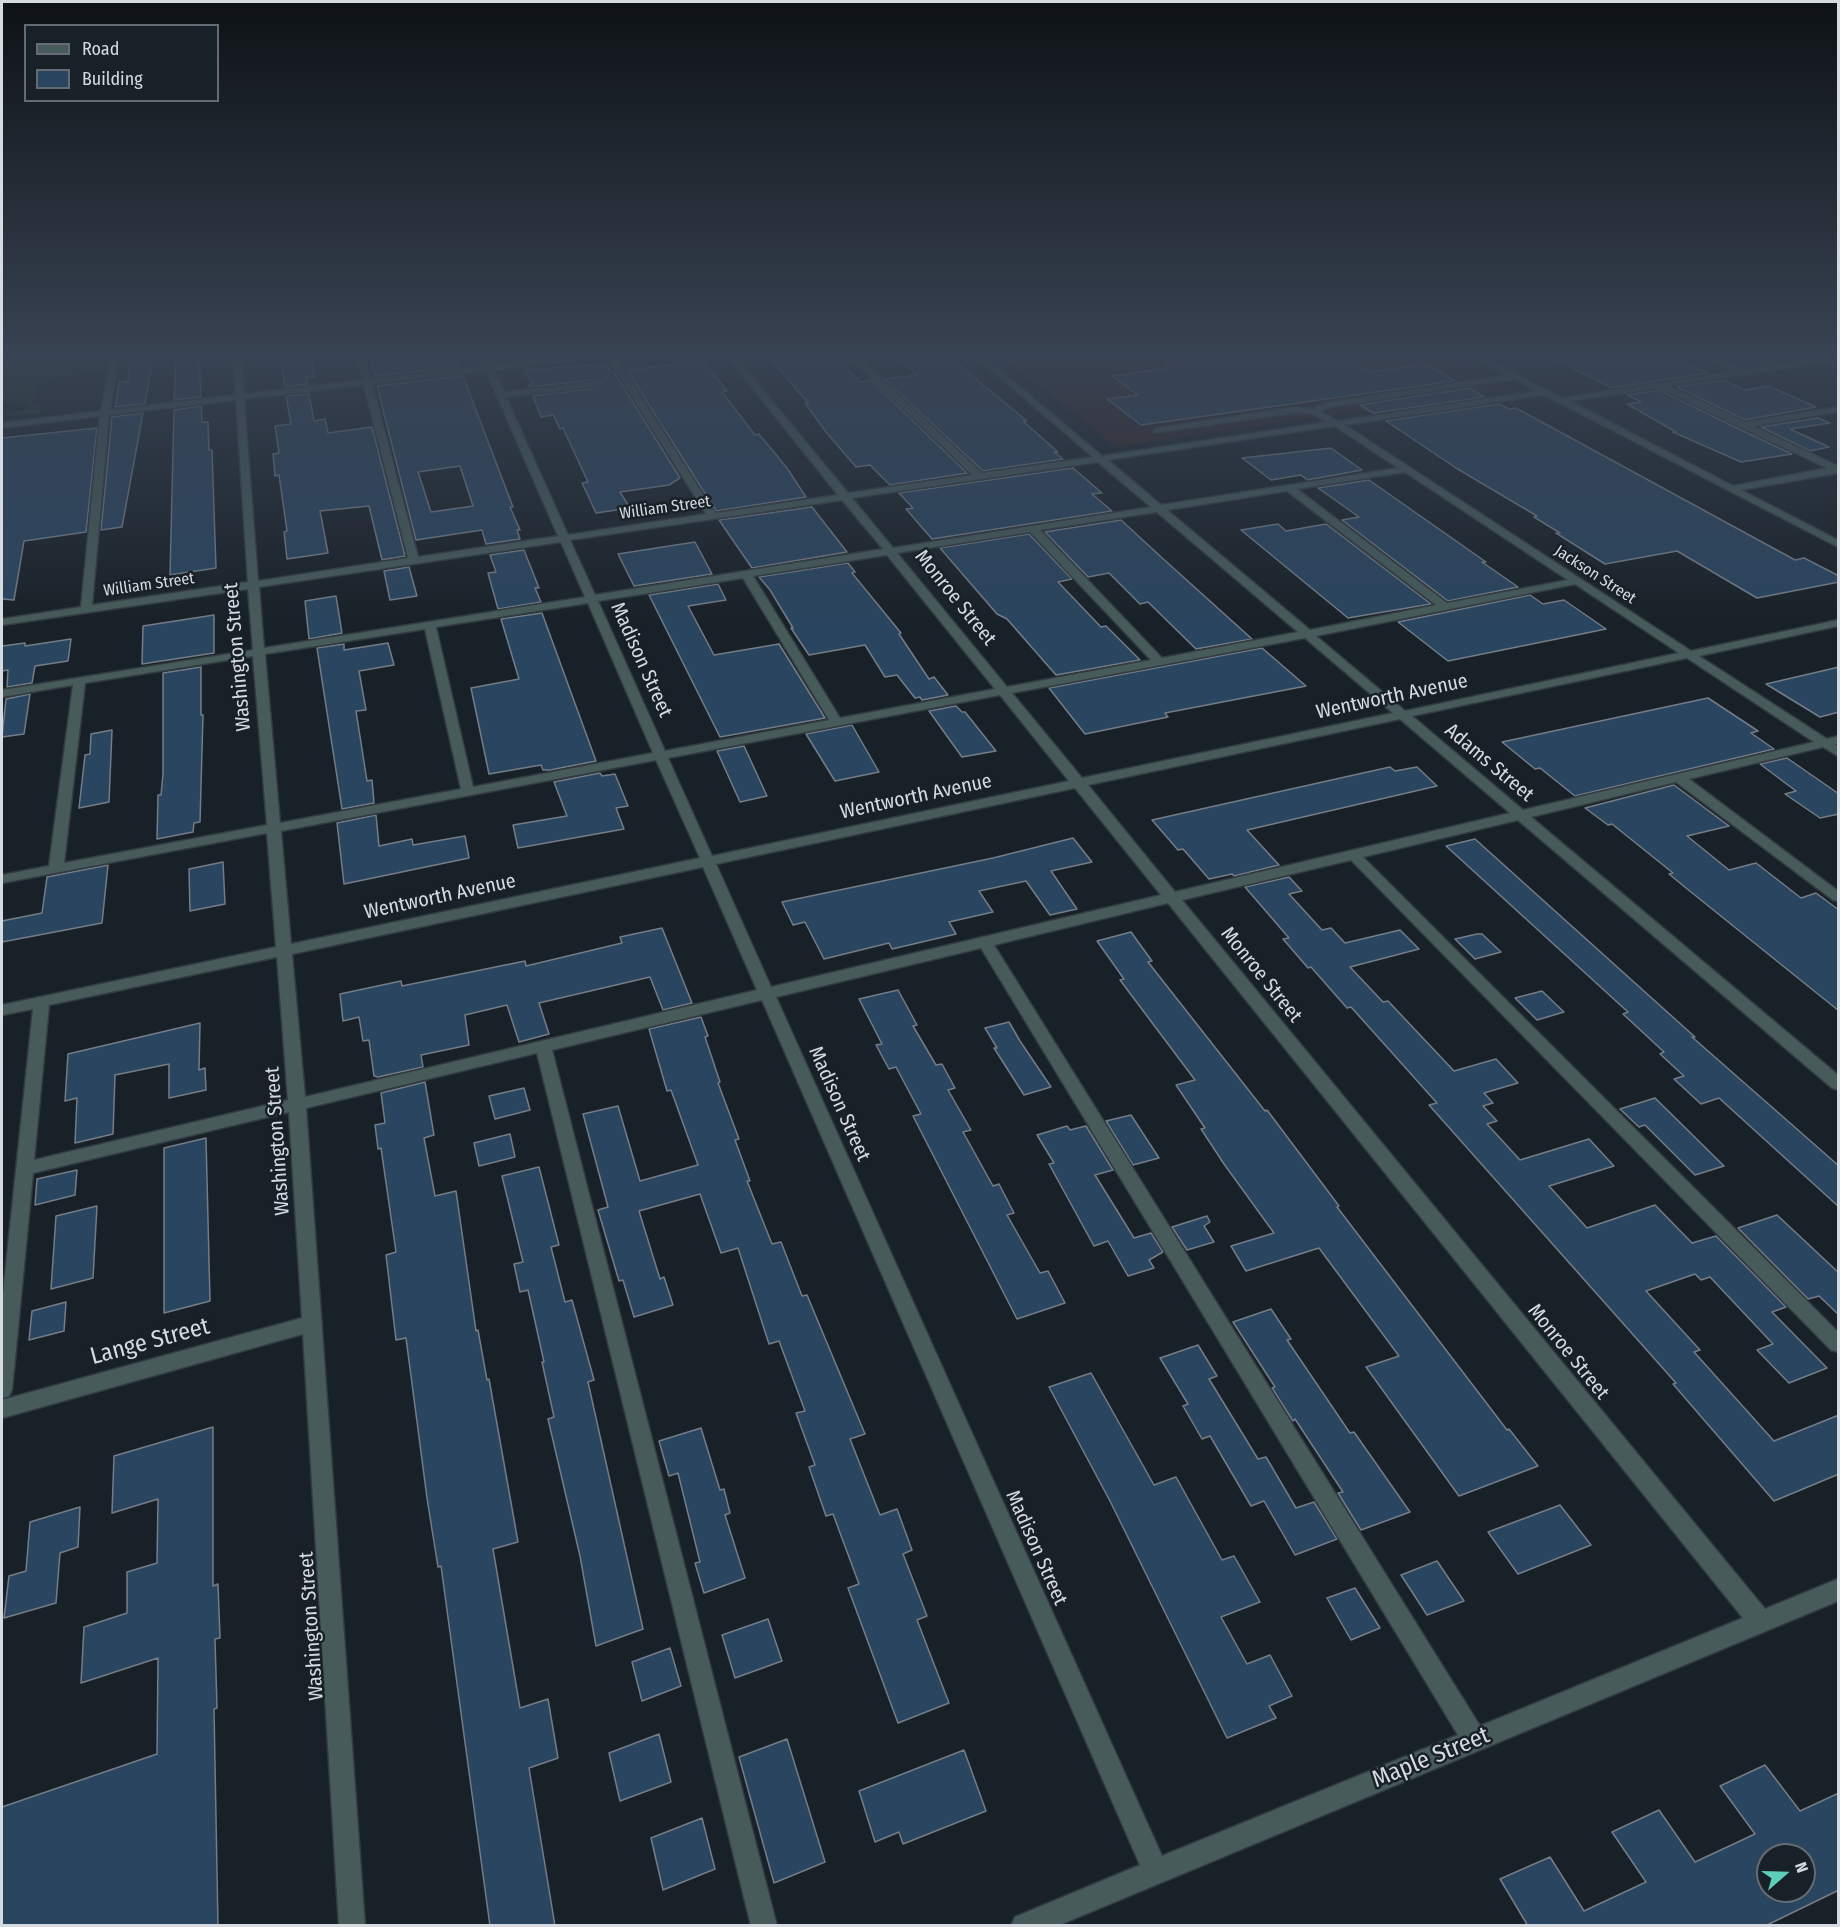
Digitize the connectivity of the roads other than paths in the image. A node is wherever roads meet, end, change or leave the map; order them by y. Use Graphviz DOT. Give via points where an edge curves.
graph roads {
  1 [pos="102,445"];
  2 [pos="245,445"];
  3 [pos="384,445"];
  4 [pos="522,445"];
  5 [pos="667,445"];
  6 [pos="804,445"];
  7 [pos="946,445"];
  8 [pos="1087,445"];
  9 [pos="1175,445"];
  10 [pos="1192,445"];
  11 [pos="1369,445"];
  12 [pos="1648,445"];
  13 [pos="1786,445"];
  14 [pos="1178,447"];
  15 [pos="1103,458"];
  16 [pos="1406,469"];
  17 [pos="1838,470"];
  18 [pos="979,476"];
  19 [pos="1289,488"];
  20 [pos="1732,489"];
  21 [pos="846,496"];
  22 [pos="1162,509"];
  23 [pos="712,516"];
  24 [pos="1033,529"];
  25 [pos="564,538"];
  26 [pos="1839,544"];
  27 [pos="890,551"];
  28 [pos="414,560"];
  29 [pos="746,574"];
  30 [pos="1577,581"];
  31 [pos="253,584"];
  32 [pos="591,599"];
  33 [pos="1445,607"];
  34 [pos="86,609"];
  35 [pos="2,622"];
  36 [pos="1839,623"];
  37 [pos="430,625"];
  38 [pos="1308,634"];
  39 [pos="259,652"];
  40 [pos="1689,654"];
  41 [pos="1158,661"];
  42 [pos="79,681"];
  43 [pos="1002,690"];
  44 [pos="2,693"];
  45 [pos="1402,715"];
  46 [pos="836,721"];
  47 [pos="1834,745"];
  48 [pos="660,755"];
  49 [pos="1678,778"];
  50 [pos="1077,783"];
  51 [pos="468,791"];
  52 [pos="1521,815"];
  53 [pos="274,827"];
  54 [pos="1354,855"];
  55 [pos="708,861"];
  56 [pos="56,868"];
  57 [pos="2,879"];
  58 [pos="1839,897"];
  59 [pos="1172,898"];
  60 [pos="985,942"];
  61 [pos="285,950"];
  62 [pos="767,994"];
  63 [pos="42,1001"];
  64 [pos="2,1010"];
  65 [pos="543,1046"];
  66 [pos="1839,1084"];
  67 [pos="297,1105"];
  68 [pos="24,1169"];
  69 [pos="313,1323"];
  70 [pos="1839,1344"];
  71 [pos="2,1389"];
  72 [pos="2,1409"];
  73 [pos="1839,1590"];
  74 [pos="1761,1622"];
  75 [pos="1475,1741"];
  76 [pos="1156,1871"];
  77 [pos="352,1926"];
  78 [pos="764,1926"];
  79 [pos="1024,1926"];
  1 -- 34 [label="street"];
  2 -- 31 [label="street, Washington Street"];
  3 -- 28 [label="street"];
  4 -- 25 [label="street, Madison Street"];
  5 -- 23 [label="street"];
  6 -- 21 [label="street, Monroe Street"];
  7 -- 18 [label="street"];
  8 -- 15 [label="street, Adams Street"];
  9 -- 14 [label="street"];
  10 -- 14 [label="street, William Street"];
  11 -- 16 [label="street, Jackson Street"];
  12 -- 20 [label="street"];
  13 -- 17 [label="street"];
  14 -- 15 [label="street, William Street"];
  15 -- 18 [label="street, William Street"];
  15 -- 22 [label="street, Adams Street"];
  16 -- 19 [label="street"];
  16 -- 30 [label="street, Jackson Street"];
  17 -- 20 [label="street"];
  18 -- 21 [label="street, William Street"];
  19 -- 22 [label="street"];
  19 -- 33 [label="street"];
  20 -- 26 [label="street"];
  21 -- 23 [label="street, William Street"];
  21 -- 27 [label="street, Monroe Street"];
  22 -- 24 [label="street"];
  22 -- 38 [label="street, Adams Street"];
  23 -- 25 [label="street, William Street"];
  24 -- 27 [label="street"];
  24 -- 41 [label="street"];
  25 -- 28 [label="street, William Street"];
  25 -- 32 [label="street, Madison Street"];
  27 -- 29 [label="street"];
  27 -- 43 [label="street, Monroe Street"];
  28 -- 31 [label="street, William Street"];
  29 -- 32 [label="street"];
  29 -- 46 [label="street"];
  30 -- 33 [label="street"];
  30 -- 40 [label="street, Jackson Street"];
  31 -- 34 [label="street, William Street"];
  31 -- 39 [label="street, Washington Street"];
  32 -- 37 [label="street"];
  32 -- 48 [label="street, Madison Street"];
  33 -- 38 [label="street"];
  34 -- 35 [label="street, William Street"];
  36 -- 40 [label="street, Wentworth Avenue"];
  37 -- 39 [label="street"];
  37 -- 51 [label="street"];
  38 -- 41 [label="street"];
  38 -- 45 [label="street, Adams Street"];
  39 -- 42 [label="street"];
  39 -- 53 [label="street, Washington Street"];
  40 -- 45 [label="street, Wentworth Avenue"];
  40 -- 47 [label="street, Jackson Street"];
  41 -- 43 [label="street"];
  42 -- 44 [label="street"];
  42 -- 56 [label="street"];
  43 -- 46 [label="street"];
  43 -- 50 [label="street, Monroe Street"];
  45 -- 50 [label="street, Wentworth Avenue"];
  45 -- 52 [label="street, Adams Street"];
  46 -- 48 [label="street"];
  47 -- 49 [label="street"];
  48 -- 51 [label="street"];
  48 -- 55 [label="street, Madison Street"];
  49 -- 52 [label="street"];
  49 -- 58 [label="street"];
  50 -- 55 [label="street, Wentworth Avenue"];
  50 -- 59 [label="street, Monroe Street"];
  51 -- 53 [label="street"];
  52 -- 54 [label="street"];
  52 -- 66 [label="street, Adams Street"];
  53 -- 56 [label="street"];
  53 -- 61 [label="street, Washington Street"];
  54 -- 59 [label="street"];
  54 -- 70 [label="street"];
  55 -- 61 [label="street, Wentworth Avenue"];
  55 -- 62 [label="street, Madison Street"];
  56 -- 57 [label="street"];
  59 -- 60 [label="street"];
  59 -- 74 [label="street, Monroe Street"];
  60 -- 62 [label="street"];
  60 -- 75 [label="street"];
  61 -- 63 [label="street, Wentworth Avenue"];
  61 -- 67 [label="street, Washington Street"];
  62 -- 65 [label="street"];
  62 -- 76 [label="street, Madison Street"];
  63 -- 64 [label="street, Wentworth Avenue"];
  63 -- 68 [label="street"];
  65 -- 67 [label="street"];
  65 -- 78 [label="street"];
  67 -- 68 [label="street"];
  67 -- 69 [label="street, Washington Street"];
  68 -- 71 [label="street"];
  69 -- 72 [label="street, Lange Street"];
  69 -- 77 [label="street, Washington Street"];
  73 -- 74 [label="street, Maple Street"];
  74 -- 75 [label="street, Maple Street"];
  75 -- 76 [label="street, Maple Street"];
  76 -- 79 [label="street, Maple Street"];
}
